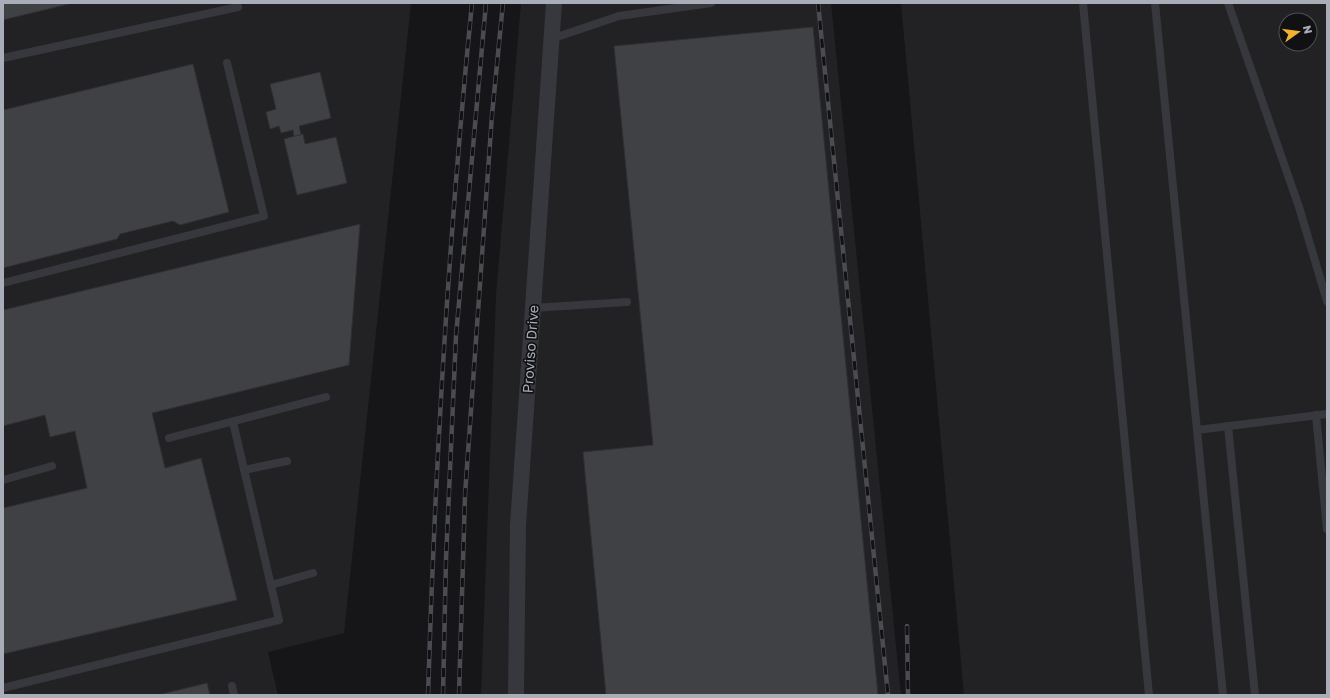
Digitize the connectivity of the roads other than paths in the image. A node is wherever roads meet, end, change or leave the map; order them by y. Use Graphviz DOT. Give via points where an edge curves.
graph roads {
  1 [pos="554,3"];
  2 [pos="712,3"];
  3 [pos="1083,3"];
  4 [pos="1155,3"];
  5 [pos="1228,3"];
  6 [pos="238,7"];
  7 [pos="551,39"];
  8 [pos="3,58"];
  9 [pos="227,63"];
  10 [pos="3,282"];
  11 [pos="1327,301"];
  12 [pos="628,302"];
  13 [pos="533,308"];
  14 [pos="326,397"];
  15 [pos="1327,414"];
  16 [pos="1316,415"];
  17 [pos="233,422"];
  18 [pos="1228,426"];
  19 [pos="1197,430"];
  20 [pos="169,438"];
  21 [pos="287,461"];
  22 [pos="52,466"];
  23 [pos="244,470"];
  24 [pos="3,480"];
  25 [pos="1327,529"];
  26 [pos="313,573"];
  27 [pos="271,585"];
  28 [pos="232,686"];
  29 [pos="3,688"];
  30 [pos="234,695"];
  31 [pos="516,695"];
  32 [pos="1149,695"];
  33 [pos="1223,695"];
  34 [pos="1255,695"];
  1 -- 7 [label="street, Proviso Drive"];
  2 -- 7 [label="lane" via="619,16"];
  3 -- 32 [label="lane"];
  4 -- 19 [label="lane"];
  5 -- 11 [label="lane" via="1298,207"];
  6 -- 8 [label="lane"];
  7 -- 13 [label="street, Proviso Drive"];
  9 -- 10 [label="lane" via="264,216"];
  12 -- 13 [label="lane"];
  13 -- 31 [label="street, Proviso Drive" via="518,525"];
  14 -- 17 [label="lane"];
  15 -- 16 [label="lane"];
  16 -- 18 [label="lane"];
  16 -- 25 [label="lane"];
  17 -- 20 [label="lane"];
  17 -- 23 [label="lane"];
  18 -- 19 [label="lane"];
  18 -- 34 [label="lane"];
  19 -- 33 [label="lane"];
  21 -- 23 [label="lane"];
  22 -- 24 [label="lane"];
  23 -- 27 [label="lane"];
  26 -- 27 [label="lane"];
  27 -- 29 [label="lane" via="279,620"];
  28 -- 30 [label="lane"];
}
